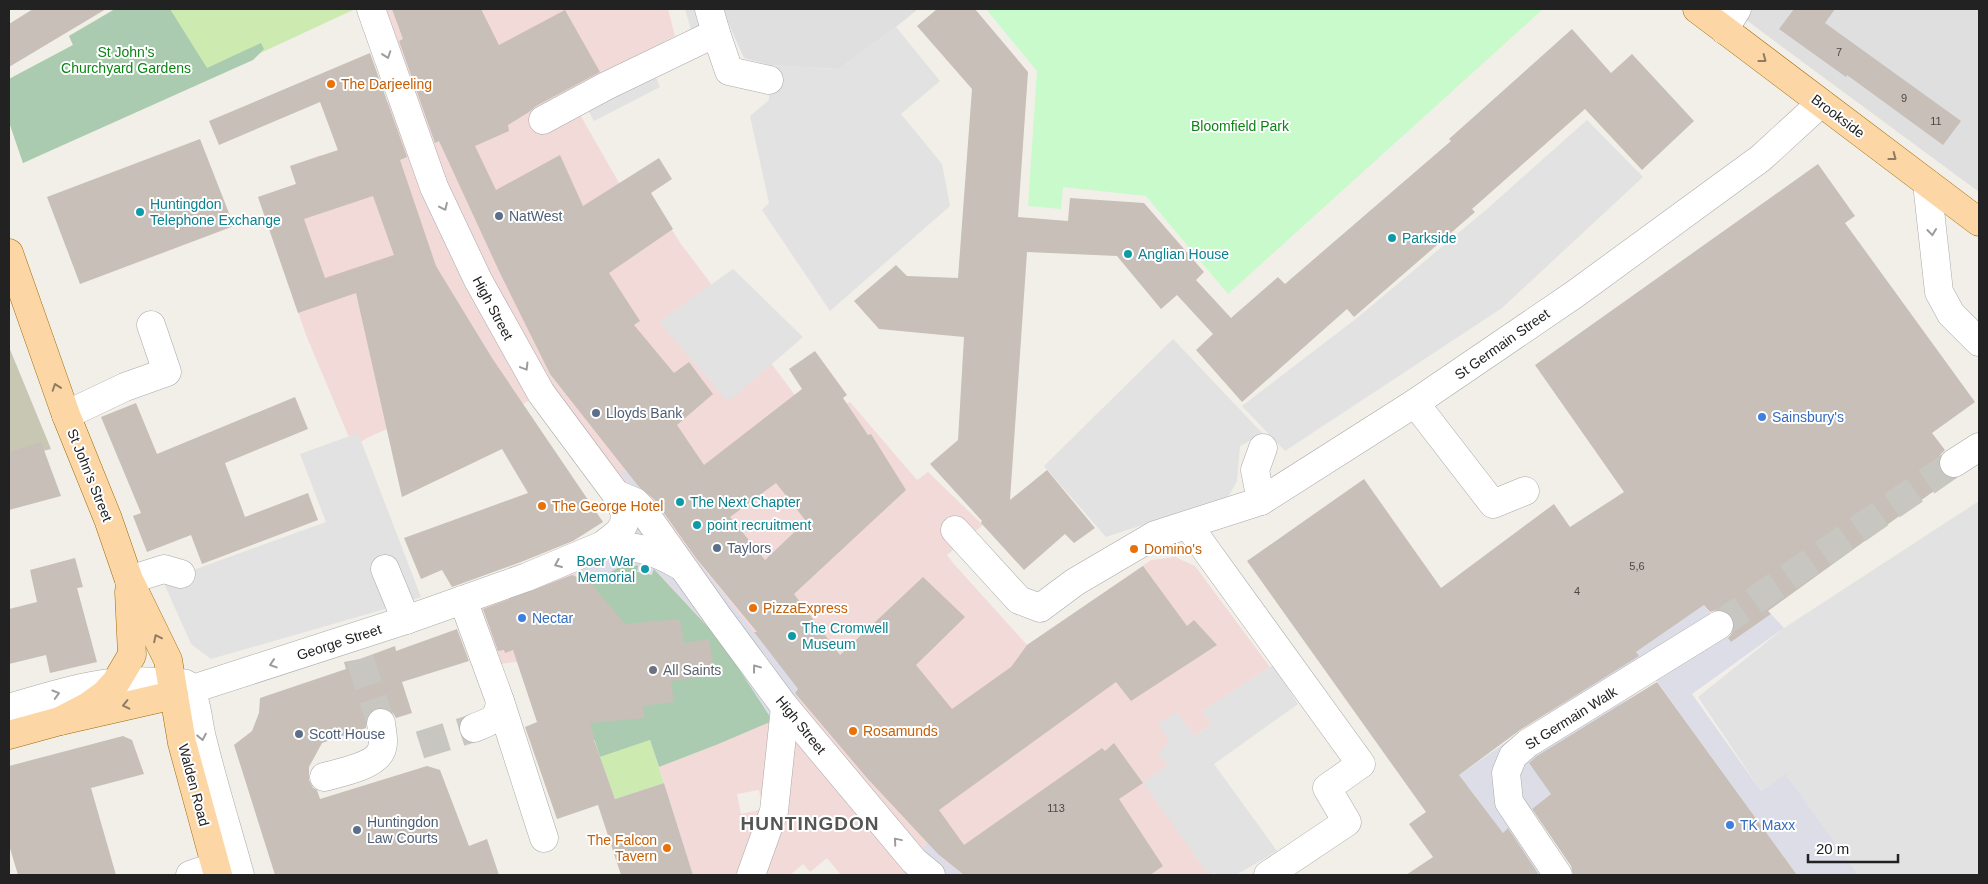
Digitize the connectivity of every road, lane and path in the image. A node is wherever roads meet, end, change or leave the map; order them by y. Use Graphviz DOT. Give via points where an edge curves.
graph roads {
  1 [pos="371,9"];
  2 [pos="1697,9"];
  3 [pos="1731,19"];
  4 [pos="712,21"];
  5 [pos="769,80"];
  6 [pos="1821,103"];
  7 [pos="542,120"];
  8 [pos="1927,183"];
  9 [pos="1979,222"];
  10 [pos="9,253"];
  11 [pos="14,285"];
  12 [pos="151,325"];
  13 [pos="1979,342"];
  14 [pos="1415,403"];
  15 [pos="66,415"];
  16 [pos="1979,446"];
  17 [pos="1263,448"];
  18 [pos="1954,463"];
  19 [pos="1525,491"];
  20 [pos="616,494"];
  21 [pos="1261,502"];
  22 [pos="1188,525"];
  23 [pos="955,530"];
  24 [pos="602,544"];
  25 [pos="681,566"];
  26 [pos="385,569"];
  27 [pos="181,574"];
  28 [pos="129,580"];
  29 [pos="463,600"];
  30 [pos="406,620"];
  31 [pos="1719,625"];
  32 [pos="116,682"];
  33 [pos="179,689"];
  34 [pos="500,701"];
  35 [pos="785,707"];
  36 [pos="9,708"];
  37 [pos="60,721"];
  38 [pos="381,723"];
  39 [pos="474,728"];
  40 [pos="9,736"];
  41 [pos="324,777"];
  42 [pos="544,838"];
  43 [pos="916,871"];
  44 [pos="225,872"];
  45 [pos="190,875"];
  46 [pos="751,875"];
  47 [pos="1268,875"];
  48 [pos="1558,875"];
  1 -- 20 [label="street, High Street, one-way" via="434,187 478,280 540,393"];
  2 -- 3 [label="main road, Brookside"];
  3 -- 6 [label="main road, Brookside, one-way"];
  4 -- 5 [label="street" via="729,71"];
  4 -- 7 [label="street" via="606,86"];
  6 -- 8 [label="main road, Brookside, one-way"];
  6 -- 14 [label="street, St Germain Street" via="1761,158 1575,294"];
  8 -- 9 [label="main road, Brookside"];
  8 -- 13 [label="street, one-way" via="1940,292 1951,314"];
  10 -- 11 [label="main road, St John's Street"];
  15 -- 11 [label="main road, St John's Street, one-way"];
  12 -- 15 [label="street" via="167,372 125,387"];
  14 -- 19 [label="street" via="1492,504"];
  14 -- 21 [label="street, St Germain Street"];
  15 -- 28 [label="main road, St John's Street"];
  16 -- 18 [label="street"];
  17 -- 21 [label="street" via="1255,470"];
  20 -- 24 [label="street, George Street" via="625,512 624,524 619,532"];
  20 -- 25 [label="street, High Street" via="641,508"];
  21 -- 22 [label="street, St Germain Street"];
  22 -- 23 [label="street, St Germain Street" via="1155,535 1075,582 1040,608 1019,600"];
  22 -- 47 [label="street" via="1360,764 1327,788 1347,822"];
  24 -- 25 [label="street, High Street" via="639,547"];
  24 -- 29 [label="street, George Street, one-way"];
  35 -- 25 [label="street, High Street, one-way"];
  26 -- 30 [label="street"];
  27 -- 28 [label="street" via="164,569"];
  28 -- 32 [label="main road" via="132,655"];
  33 -- 28 [label="main road, St John's Street, one-way"];
  29 -- 30 [label="street, George Street"];
  29 -- 34 [label="street"];
  30 -- 33 [label="street, George Street, one-way" via="360,647"];
  31 -- 48 [label="street, St Germain Walk" via="1528,743 1513,756 1506,773 1509,802"];
  32 -- 33 [label="street" via="153,681"];
  36 -- 32 [label="street, one-way" via="84,686"];
  32 -- 37 [label="main road" via="87,707"];
  33 -- 37 [label="main road, George Street, one-way"];
  33 -- 44 [label="main road, Walden Road" via="182,743"];
  34 -- 39 [label="street" via="496,717"];
  34 -- 42 [label="street"];
  43 -- 35 [label="street, High Street, one-way"];
  35 -- 46 [label="street" via="774,811"];
  37 -- 40 [label="main road, George Street"];
  38 -- 41 [label="street" via="383,739 378,756 370,762"];
  44 -- 45 [label="street"];
}
